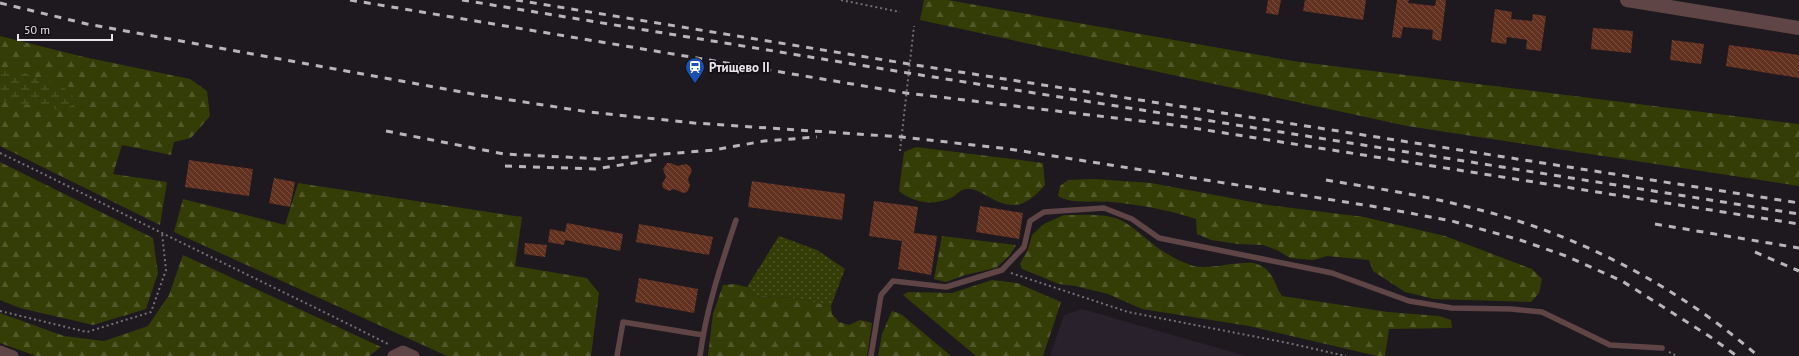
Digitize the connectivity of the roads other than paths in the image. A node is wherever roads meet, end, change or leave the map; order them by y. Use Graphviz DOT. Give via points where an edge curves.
graph roads {
  1 [pos="1627,0"];
  2 [pos="1799,28"];
  3 [pos="736,220"];
  4 [pos="703,335"];
  5 [pos="1662,348"];
  6 [pos="0,351"];
  7 [pos="398,354"];
  8 [pos="14,356"];
  9 [pos="414,356"];
  10 [pos="618,356"];
  11 [pos="700,356"];
  12 [pos="871,356"];
  1 -- 2 [label="street"];
  3 -- 4 [label="lane" via="714,285"];
  4 -- 10 [label="lane" via="623,322"];
  4 -- 11 [label="lane"];
  5 -- 12 [label="lane" via="1610,344 1542,312 1512,308 1452,308 1409,301 1332,273 1160,238 1132,219 1104,208 1044,212 1030,221 1024,247 1002,270 946,287 893,280 881,295"];
  6 -- 8 [label="street"];
  7 -- 9 [label="street"];
}
